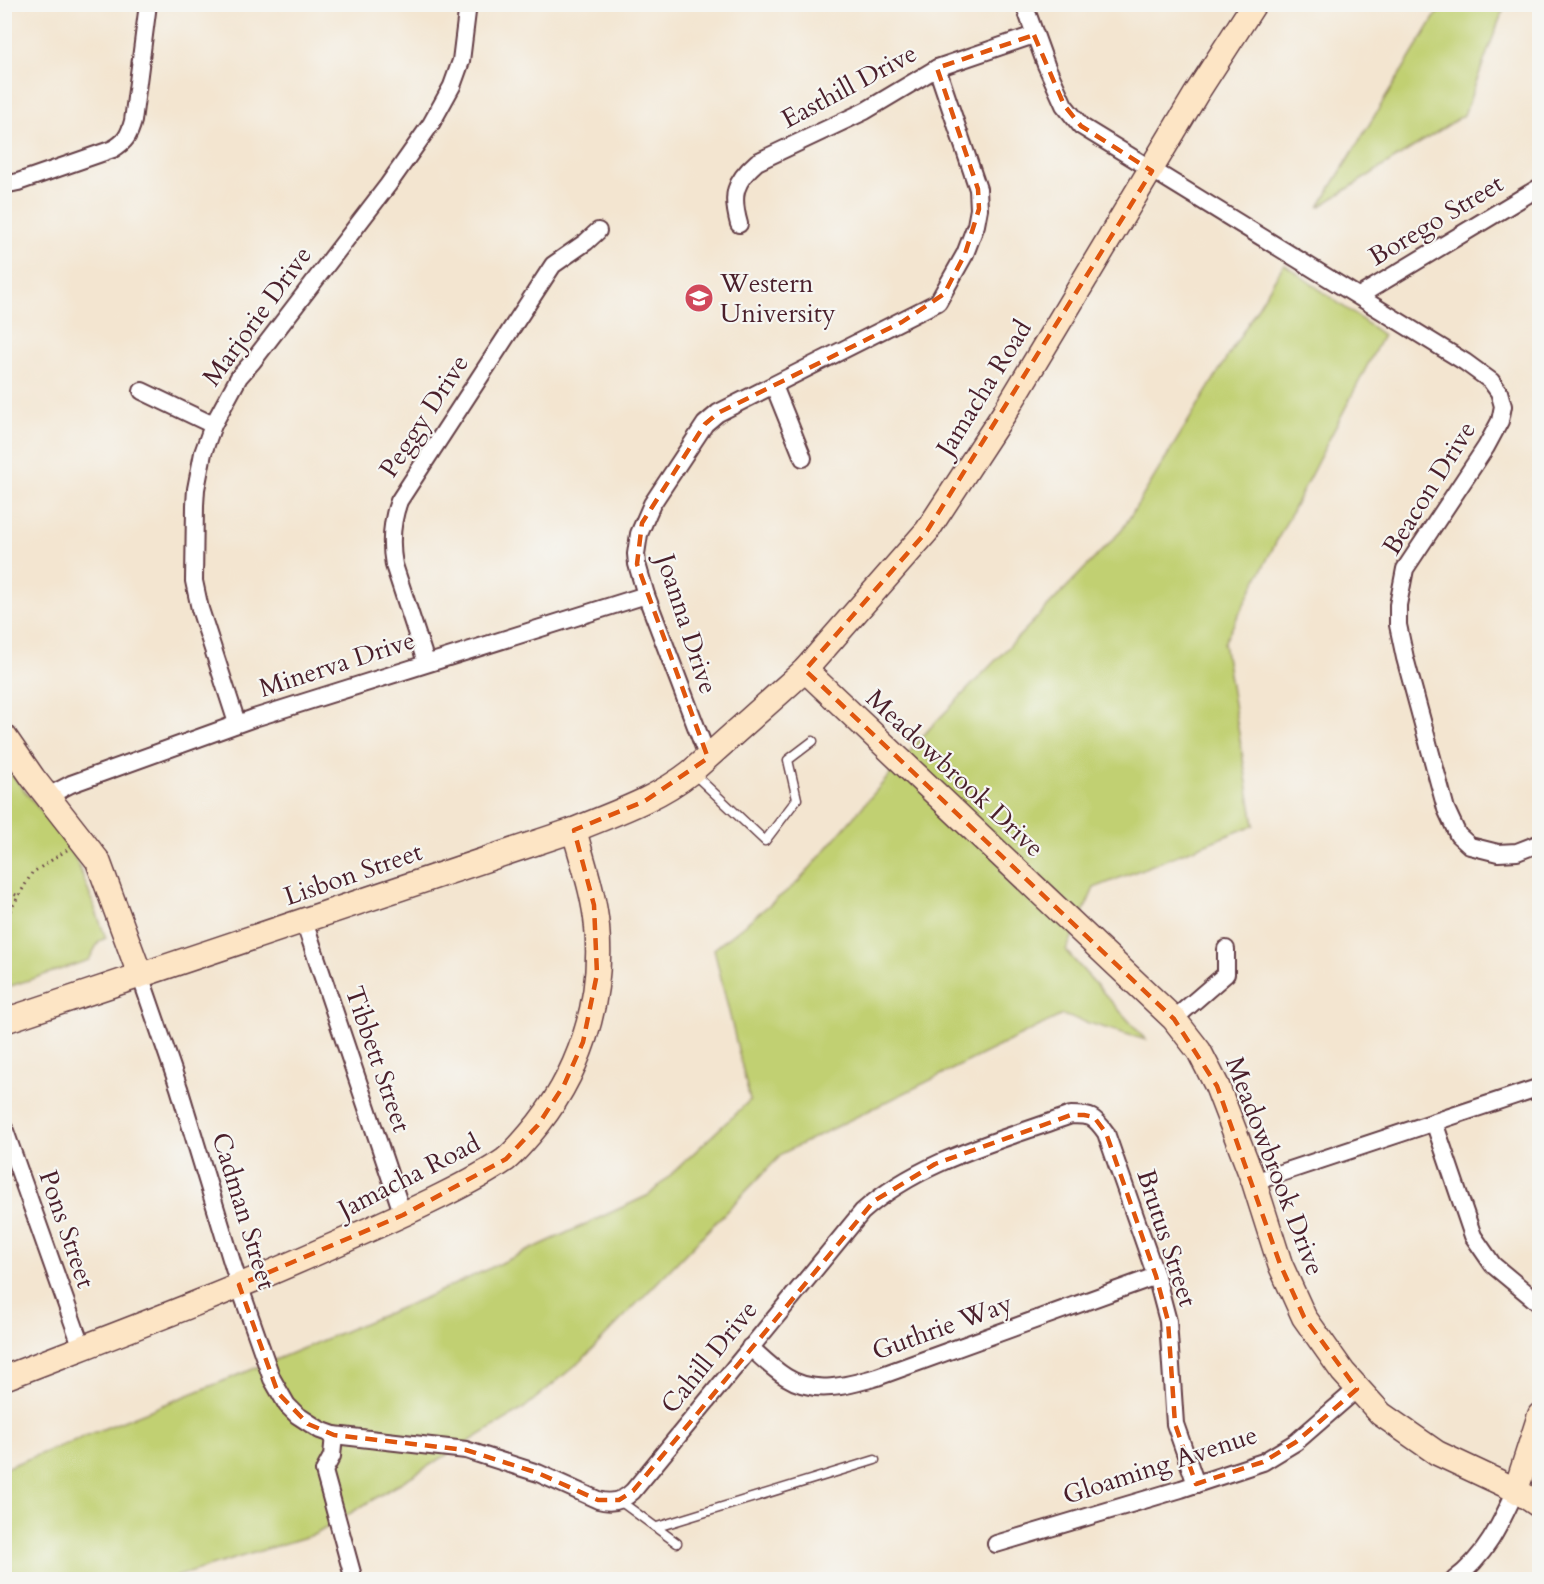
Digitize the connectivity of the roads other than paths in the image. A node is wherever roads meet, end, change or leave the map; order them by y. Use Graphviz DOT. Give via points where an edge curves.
graph roads {
  1 [pos="148,4"];
  2 [pos="468,4"];
  3 [pos="1024,4"];
  4 [pos="1254,4"];
  5 [pos="1034,35"];
  6 [pos="937,68"];
  7 [pos="1152,171"];
  8 [pos="4,185"];
  9 [pos="1539,187"];
  10 [pos="740,224"];
  11 [pos="598,231"];
  12 [pos="1359,296"];
  13 [pos="774,386"];
  14 [pos="142,391"];
  15 [pos="213,425"];
  16 [pos="802,458"];
  17 [pos="646,595"];
  18 [pos="426,662"];
  19 [pos="804,670"];
  20 [pos="237,723"];
  21 [pos="4,736"];
  22 [pos="813,741"];
  23 [pos="700,765"];
  24 [pos="48,796"];
  25 [pos="574,830"];
  26 [pos="1539,843"];
  27 [pos="304,921"];
  28 [pos="1226,948"];
  29 [pos="140,975"];
  30 [pos="1174,1018"];
  31 [pos="4,1021"];
  32 [pos="1539,1087"];
  33 [pos="1094,1118"];
  34 [pos="1434,1122"];
  35 [pos="4,1128"];
  36 [pos="1254,1182"];
  37 [pos="403,1215"];
  38 [pos="1156,1276"];
  39 [pos="239,1285"];
  40 [pos="1539,1304"];
  41 [pos="750,1347"];
  42 [pos="82,1348"];
  43 [pos="4,1378"];
  44 [pos="1357,1389"];
  45 [pos="1539,1415"];
  46 [pos="334,1435"];
  47 [pos="875,1460"];
  48 [pos="1196,1484"];
  49 [pos="1528,1490"];
  50 [pos="619,1500"];
  51 [pos="1539,1506"];
  52 [pos="657,1527"];
  53 [pos="677,1543"];
  54 [pos="996,1544"];
  55 [pos="354,1580"];
  56 [pos="1454,1580"];
  1 -- 8 [label="street" via="133,122 124,142"];
  2 -- 15 [label="street, Marjorie Drive" via="461,61 431,124 239,377"];
  3 -- 5 [label="street, Beacon Drive"];
  4 -- 7 [label="main road, Jamacha Road"];
  5 -- 6 [label="street, Easthill Drive"];
  5 -- 7 [label="street, Beacon Drive" via="1064,105 1081,126"];
  6 -- 10 [label="street, Easthill Drive" via="865,111 757,162 735,191 734,206"];
  6 -- 13 [label="street, Joanna Drive" via="978,189 979,209 965,254 938,302"];
  7 -- 12 [label="street, Beacon Drive"];
  7 -- 19 [label="main road, Jamacha Road" via="1005,412 927,531"];
  9 -- 12 [label="street, Borego Street"];
  11 -- 18 [label="street, Peggy Drive" via="553,265 399,501 393,523 394,565"];
  12 -- 26 [label="street, Beacon Drive" via="1465,362 1499,392 1503,406 1500,421 1405,569 1398,625 1453,828 1464,842 1489,852 1517,852"];
  13 -- 16 [label="street"];
  13 -- 17 [label="street, Joanna Drive" via="705,424 652,504 637,544 637,564"];
  14 -- 15 [label="street"];
  15 -- 20 [label="street, Marjorie Drive" via="196,489 194,581"];
  17 -- 18 [label="street, Minerva Drive"];
  17 -- 23 [label="street, Joanna Drive"];
  18 -- 20 [label="street, Minerva Drive"];
  19 -- 23 [label="main road, Jamacha Road"];
  19 -- 30 [label="main road, Meadowbrook Drive"];
  20 -- 24 [label="street, Minerva Drive"];
  21 -- 24 [label="main road"];
  22 -- 23 [label="lane" via="788,760 797,799 765,841"];
  23 -- 25 [label="main road, Lisbon Street" via="645,801"];
  24 -- 29 [label="main road" via="98,861"];
  25 -- 27 [label="main road, Lisbon Street"];
  25 -- 37 [label="main road, Jamacha Road" via="594,905 598,951 595,997 574,1064 538,1125 506,1159"];
  27 -- 29 [label="main road, Lisbon Street"];
  27 -- 37 [label="street, Tibbett Street"];
  28 -- 30 [label="street" via="1226,974"];
  29 -- 31 [label="main road, Lisbon Street"];
  29 -- 39 [label="street, Cadman Street"];
  30 -- 36 [label="main road, Meadowbrook Drive" via="1199,1051 1217,1086"];
  32 -- 34 [label="street"];
  33 -- 38 [label="street, Brutus Street" via="1106,1133"];
  33 -- 41 [label="street, Cahill Drive" via="1071,1115 935,1164 887,1191 862,1212"];
  34 -- 36 [label="street"];
  34 -- 40 [label="street" via="1473,1236 1493,1264"];
  35 -- 42 [label="street, Pons Street"];
  36 -- 44 [label="main road, Meadowbrook Drive" via="1280,1264 1304,1317"];
  37 -- 39 [label="main road, Jamacha Road"];
  38 -- 41 [label="street, Guthrie Way" via="842,1387 811,1387 787,1378"];
  38 -- 48 [label="street, Brutus Street" via="1168,1321 1174,1424"];
  39 -- 42 [label="main road, Jamacha Road"];
  39 -- 46 [label="street, Cadman Street" via="278,1393 308,1424"];
  41 -- 50 [label="street, Cahill Drive" via="633,1491"];
  42 -- 43 [label="main road, Jamacha Road"];
  44 -- 48 [label="street, Gloaming Avenue" via="1296,1442 1269,1459"];
  44 -- 49 [label="main road, Meadowbrook Drive" via="1381,1414 1437,1454"];
  45 -- 49 [label="main road"];
  46 -- 50 [label="street" via="466,1450 538,1473 598,1500"];
  46 -- 55 [label="street" via="332,1456 324,1471"];
  47 -- 52 [label="lane"];
  48 -- 54 [label="street, Gloaming Avenue"];
  49 -- 51 [label="main road, Meadowbrook Drive"];
  49 -- 56 [label="street" via="1489,1545"];
  50 -- 52 [label="lane"];
  52 -- 53 [label="lane"];
}
